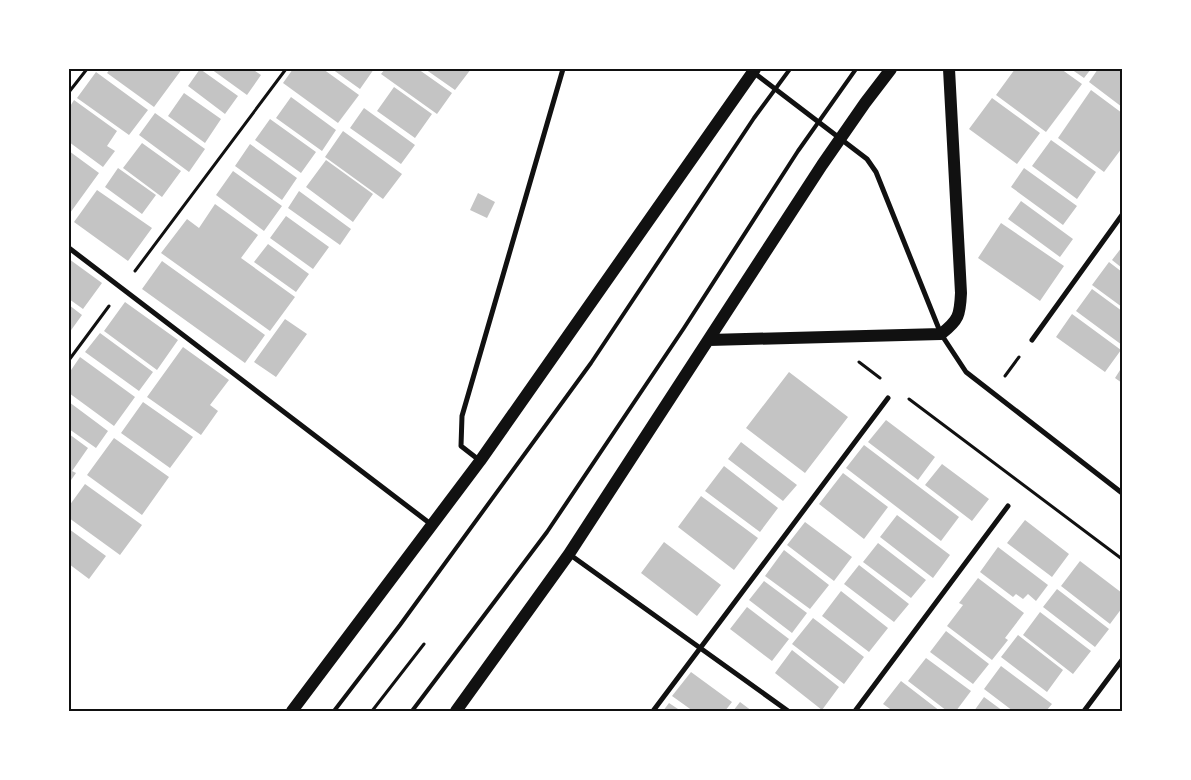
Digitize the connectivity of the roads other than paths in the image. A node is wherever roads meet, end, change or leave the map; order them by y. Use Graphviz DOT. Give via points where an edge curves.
graph roads {
  1 [pos="564,69"];
  2 [pos="748,69"];
  3 [pos="755,69"];
  4 [pos="790,69"];
  5 [pos="856,69"];
  6 [pos="891,69"];
  7 [pos="949,69"];
  8 [pos="1122,215"];
  9 [pos="69,248"];
  10 [pos="941,334"];
  11 [pos="709,340"];
  12 [pos="1032,340"];
  13 [pos="888,398"];
  14 [pos="480,461"];
  15 [pos="1122,493"];
  16 [pos="1008,506"];
  17 [pos="433,525"];
  18 [pos="569,554"];
  19 [pos="700,648"];
  20 [pos="1122,660"];
  21 [pos="292,711"];
  22 [pos="334,711"];
  23 [pos="412,711"];
  24 [pos="456,711"];
  25 [pos="653,711"];
  26 [pos="788,711"];
  27 [pos="855,711"];
  28 [pos="1084,711"];
  1 -- 14 [label="street" via="462,416 461,446"];
  2 -- 10 [label="street" via="867,159 876,172"];
  3 -- 14 [label="main road"];
  4 -- 22 [label="lane" via="591,363"];
  5 -- 23 [label="lane" via="798,151 547,532"];
  6 -- 11 [label="main road" via="822,165"];
  7 -- 10 [label="main road" via="961,302 953,324"];
  8 -- 12 [label="street"];
  9 -- 17 [label="street"];
  10 -- 11 [label="main road"];
  10 -- 15 [label="street" via="966,372"];
  11 -- 18 [label="main road"];
  13 -- 19 [label="street"];
  14 -- 17 [label="main road"];
  16 -- 27 [label="street"];
  17 -- 21 [label="main road"];
  18 -- 19 [label="street"];
  18 -- 24 [label="main road"];
  19 -- 25 [label="street"];
  19 -- 26 [label="street"];
  20 -- 28 [label="street"];
}
